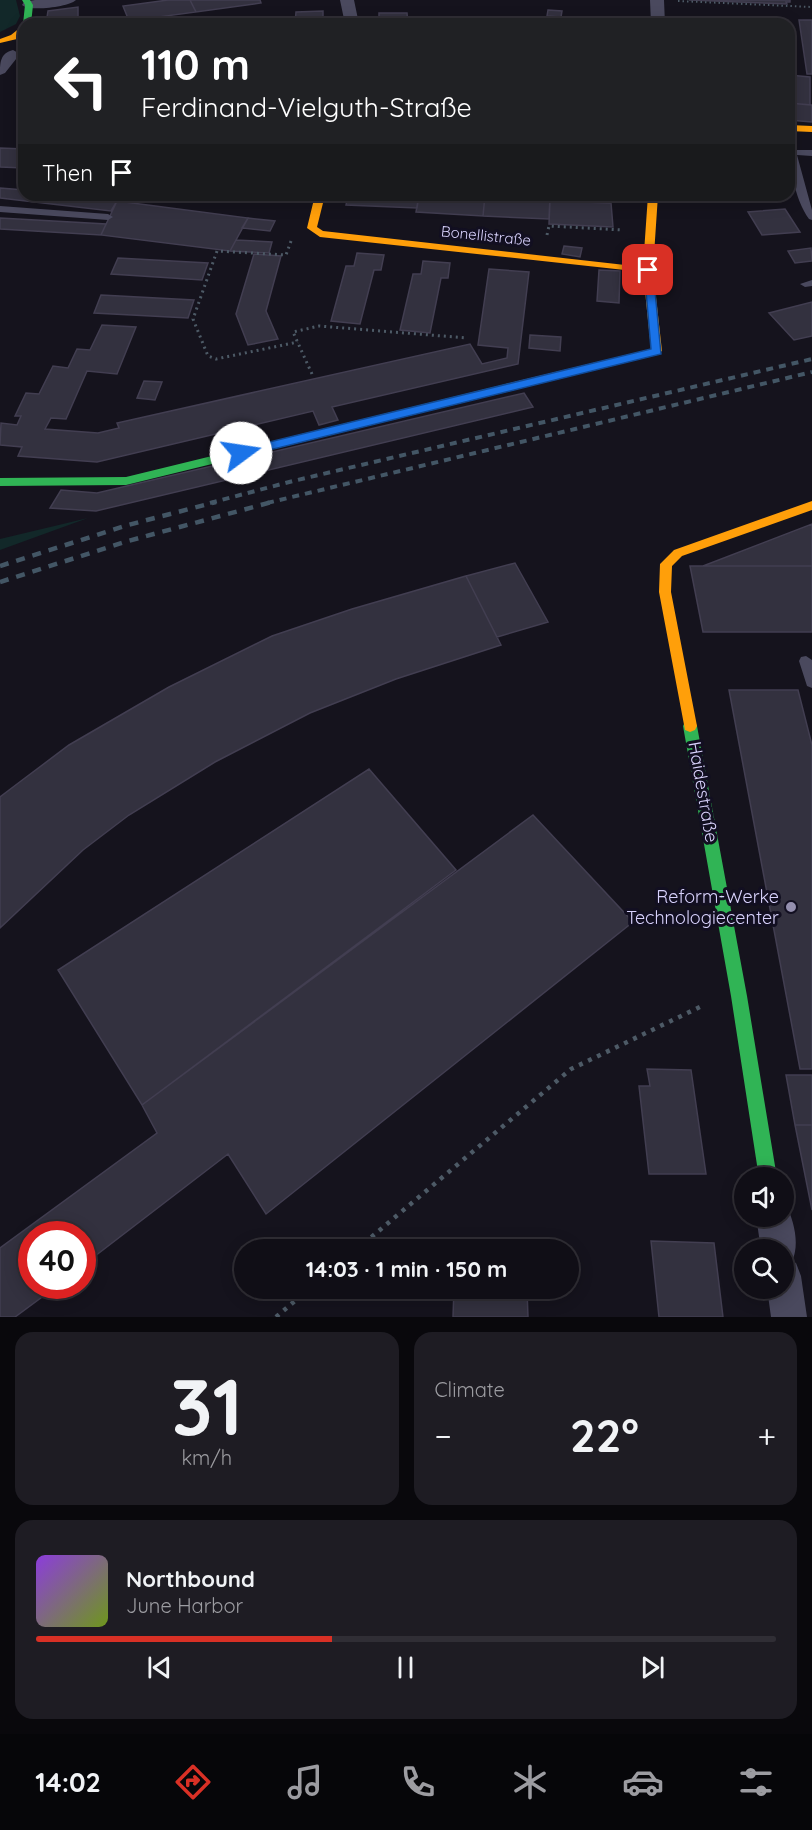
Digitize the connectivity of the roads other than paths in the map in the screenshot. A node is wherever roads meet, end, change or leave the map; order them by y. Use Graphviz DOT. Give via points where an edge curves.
graph roads {
  1 [pos="69,0"];
  2 [pos="347,0"];
  3 [pos="657,0"];
  4 [pos="27,3"];
  5 [pos="351,18"];
  6 [pos="658,18"];
  7 [pos="18,33"];
  8 [pos="18,36"];
  9 [pos="0,41"];
  10 [pos="12,54"];
  11 [pos="0,70"];
  12 [pos="795,128"];
  13 [pos="812,129"];
  14 [pos="795,152"];
  15 [pos="812,153"];
  16 [pos="795,164"];
  17 [pos="798,177"];
  18 [pos="812,177"];
  19 [pos="319,201"];
  20 [pos="653,201"];
  21 [pos="0,210"];
  22 [pos="108,217"];
  23 [pos="812,217"];
  24 [pos="648,270"];
  25 [pos="0,482"];
  26 [pos="812,505"];
  27 [pos="806,661"];
  28 [pos="812,682"];
  29 [pos="766,1167"];
  30 [pos="786,1299"];
  31 [pos="789,1317"];
  1 -- 4 [label="street"];
  2 -- 5 [label="street"];
  3 -- 6 [label="street"];
  7 -- 9 [label="street"];
  8 -- 10 [label="street"];
  10 -- 11 [label="street"];
  12 -- 13 [label="street"];
  14 -- 15 [label="lane"];
  16 -- 17 [label="lane"];
  17 -- 18 [label="lane"];
  17 -- 23 [label="lane"];
  19 -- 24 [label="street, Bonellistraße" via="312,228 320,234"];
  20 -- 24 [label="street"];
  21 -- 22 [label="lane"];
  24 -- 25 [label="street" via="657,351 126,481"];
  26 -- 29 [label="street, Haidestraße" via="678,553 666,564 665,592"];
  27 -- 28 [label="lane"];
  30 -- 31 [label="street"];
}
